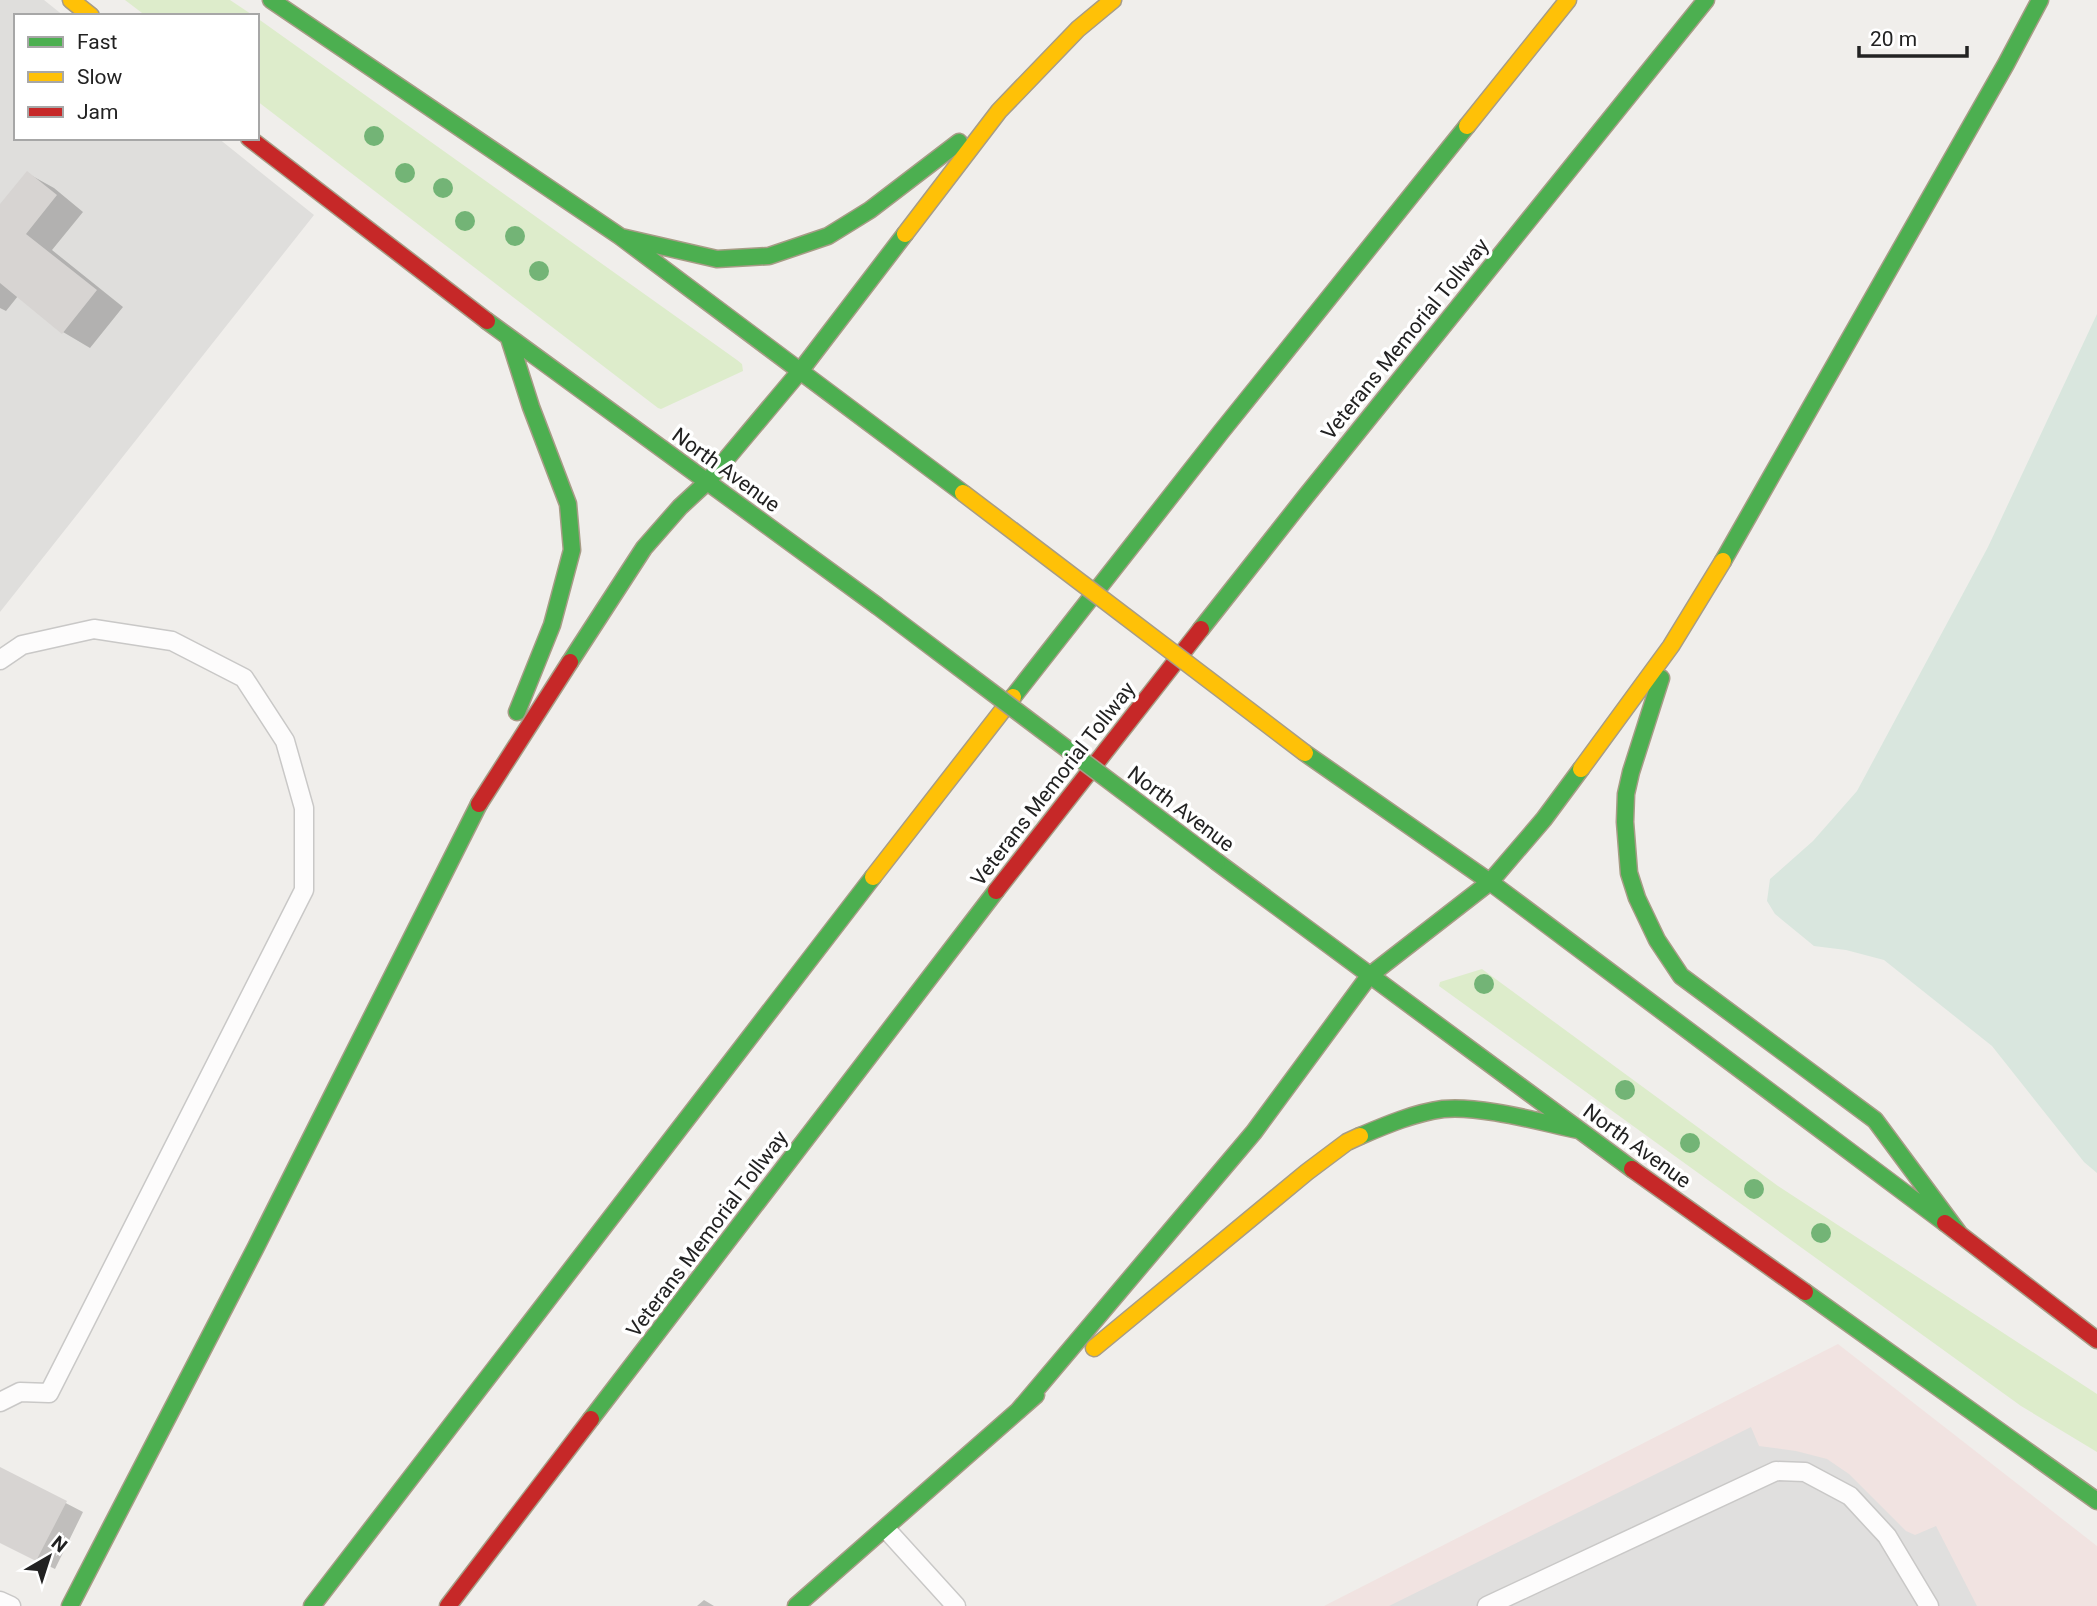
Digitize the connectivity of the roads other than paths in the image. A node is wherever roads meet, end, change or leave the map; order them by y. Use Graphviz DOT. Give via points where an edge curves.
graph roads {
  1 [pos="71,0"];
  2 [pos="271,0"];
  3 [pos="1113,0"];
  4 [pos="1568,0"];
  5 [pos="1706,0"];
  6 [pos="2040,0"];
  7 [pos="88,14"];
  8 [pos="999,111"];
  9 [pos="252,140"];
  10 [pos="621,237"];
  11 [pos="509,338"];
  12 [pos="801,370"];
  13 [pos="707,482"];
  14 [pos="1671,646"];
  15 [pos="0,660"];
  16 [pos="485,793"];
  17 [pos="1490,882"];
  18 [pos="1369,976"];
  19 [pos="1578,1130"];
  20 [pos="1958,1232"];
  21 [pos="2097,1340"];
  22 [pos="0,1402"];
  23 [pos="1018,1411"];
  24 [pos="2097,1501"];
  25 [pos="886,1529"];
  26 [pos="74,1598"];
  27 [pos="0,1601"];
  28 [pos="11,1606"];
  29 [pos="48,1606"];
  30 [pos="312,1606"];
  31 [pos="448,1606"];
  32 [pos="796,1606"];
  33 [pos="956,1606"];
  34 [pos="1487,1606"];
  35 [pos="1929,1606"];
  1 -- 7 [label="main road"];
  2 -- 10 [label="main road"];
  3 -- 8 [label="main road"];
  4 -- 30 [label="main road" via="986,732"];
  5 -- 31 [label="main road, Veterans Memorial Tollway" via="1042,831"];
  6 -- 14 [label="main road" via="1742,530"];
  8 -- 10 [label="main road" via="870,210 828,236 769,256 717,259"];
  8 -- 12 [label="main road"];
  9 -- 11 [label="main road, North Avenue"];
  10 -- 12 [label="main road"];
  11 -- 13 [label="main road, North Avenue"];
  11 -- 16 [label="main road" via="568,504 572,550 552,625"];
  12 -- 13 [label="main road"];
  12 -- 17 [label="main road, bridge" via="1305,753"];
  13 -- 16 [label="main road" via="643,548"];
  13 -- 18 [label="main road, North Avenue, bridge"];
  14 -- 17 [label="main road" via="1544,819"];
  14 -- 20 [label="main road" via="1626,794 1629,873 1657,940 1681,976 1875,1120"];
  15 -- 22 [label="lane" via="22,645 94,629 173,641 244,678 285,741 304,808 304,890 49,1393 20,1392"];
  16 -- 26 [label="main road"];
  17 -- 18 [label="main road"];
  17 -- 20 [label="main road"];
  18 -- 19 [label="main road, North Avenue"];
  18 -- 23 [label="main road" via="1254,1132"];
  19 -- 23 [label="main road" via="1485,1111 1444,1109 1394,1121 1347,1143"];
  19 -- 24 [label="main road, North Avenue"];
  20 -- 21 [label="main road"];
  23 -- 25 [label="main road"];
  25 -- 32 [label="main road"];
  25 -- 33 [label="lane"];
  26 -- 29 [label="lane"];
  27 -- 28 [label="lane"];
  34 -- 35 [label="lane" via="1776,1471 1805,1472 1850,1496 1887,1536"];
}
